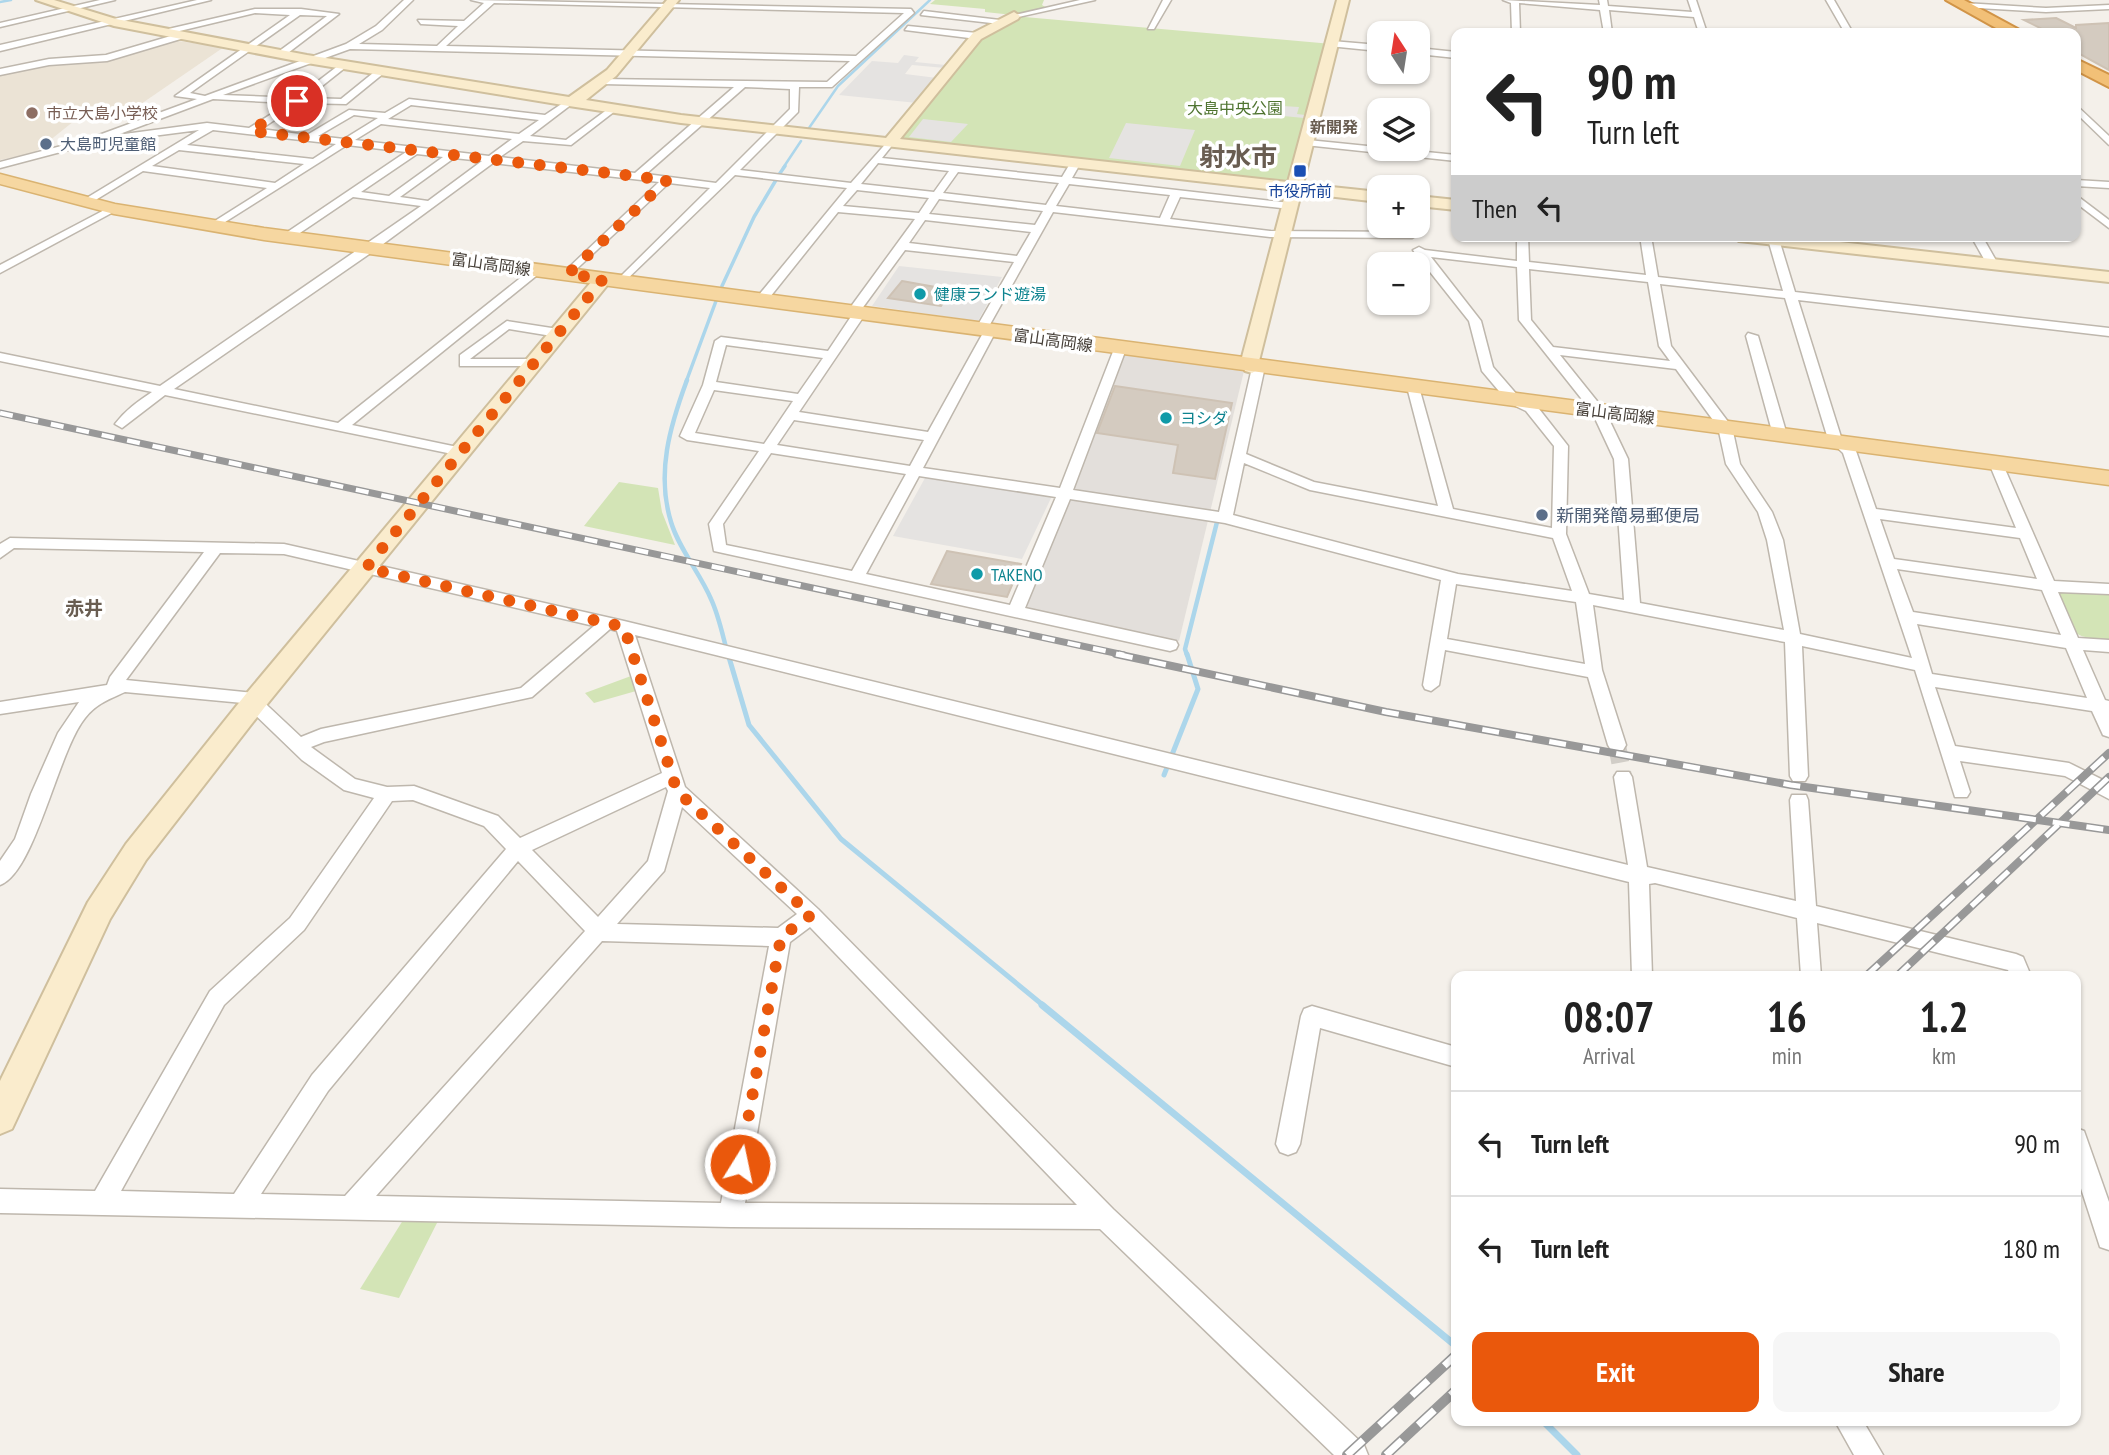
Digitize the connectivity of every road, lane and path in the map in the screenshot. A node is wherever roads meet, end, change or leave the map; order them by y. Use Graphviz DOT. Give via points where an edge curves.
graph roads {
  1 [pos="43,0"];
  2 [pos="111,0"];
  3 [pos="261,0"];
  4 [pos="319,0"];
  5 [pos="409,0"];
  6 [pos="475,0"];
  7 [pos="492,0"];
  8 [pos="1091,0"];
  9 [pos="1167,0"];
  10 [pos="1343,0"];
  11 [pos="1507,0"];
  12 [pos="1515,0"];
  13 [pos="1692,0"];
  14 [pos="1830,0"];
  15 [pos="1942,0"];
  16 [pos="201,1"];
  17 [pos="672,2"];
  18 [pos="1958,3"];
  19 [pos="141,4"];
  20 [pos="1604,4"];
  21 [pos="2109,7"];
  22 [pos="69,9"];
  23 [pos="255,11"];
  24 [pos="154,12"];
  25 [pos="300,12"];
  26 [pos="924,13"];
  27 [pos="1697,15"];
  28 [pos="1014,16"];
  29 [pos="162,18"];
  30 [pos="114,22"];
  31 [pos="421,22"];
  32 [pos="1000,22"];
  33 [pos="441,23"];
  34 [pos="466,24"];
  35 [pos="0,25"];
  36 [pos="1151,27"];
  37 [pos="908,28"];
  38 [pos="1516,28"];
  39 [pos="1607,28"];
  40 [pos="1701,28"];
  41 [pos="1846,28"];
  42 [pos="1995,28"];
  43 [pos="2007,28"];
  44 [pos="175,30"];
  45 [pos="430,31"];
  46 [pos="977,36"];
  47 [pos="419,39"];
  48 [pos="1332,44"];
  49 [pos="15,45"];
  50 [pos="349,46"];
  51 [pos="1367,47"];
  52 [pos="0,48"];
  53 [pos="250,48"];
  54 [pos="407,48"];
  55 [pos="439,48"];
  56 [pos="1430,52"];
  57 [pos="628,53"];
  58 [pos="281,54"];
  59 [pos="1451,54"];
  60 [pos="857,59"];
  61 [pos="314,60"];
  62 [pos="38,64"];
  63 [pos="343,65"];
  64 [pos="2081,67"];
  65 [pos="381,71"];
  66 [pos="0,72"];
  67 [pos="2081,73"];
  68 [pos="603,80"];
  69 [pos="2109,82"];
  70 [pos="794,84"];
  71 [pos="742,85"];
  72 [pos="2109,88"];
  73 [pos="209,97"];
  74 [pos="297,101"];
  75 [pos="569,102"];
  76 [pos="612,109"];
  77 [pos="2081,113"];
  78 [pos="383,118"];
  79 [pos="547,118"];
  80 [pos="700,122"];
  81 [pos="212,127"];
  82 [pos="251,131"];
  83 [pos="774,131"];
  84 [pos="308,138"];
  85 [pos="520,138"];
  86 [pos="91,141"];
  87 [pos="346,142"];
  88 [pos="2109,142"];
  89 [pos="890,143"];
  90 [pos="1308,143"];
  91 [pos="176,147"];
  92 [pos="416,150"];
  93 [pos="453,154"];
  94 [pos="1451,157"];
  95 [pos="491,159"];
  96 [pos="876,160"];
  97 [pos="313,162"];
  98 [pos="1075,164"];
  99 [pos="0,165"];
  100 [pos="140,168"];
  101 [pos="956,168"];
  102 [pos="731,172"];
  103 [pos="382,173"];
  104 [pos="395,175"];
  105 [pos="408,176"];
  106 [pos="638,176"];
  107 [pos="421,178"];
  108 [pos="0,179"];
  109 [pos="434,179"];
  110 [pos="667,180"];
  111 [pos="446,181"];
  112 [pos="1065,181"];
  113 [pos="458,182"];
  114 [pos="2081,183"];
  115 [pos="2109,185"];
  116 [pos="277,186"];
  117 [pos="718,186"];
  118 [pos="854,187"];
  119 [pos="1176,193"];
  120 [pos="351,194"];
  121 [pos="937,196"];
  122 [pos="1293,197"];
  123 [pos="1367,197"];
  124 [pos="391,199"];
  125 [pos="85,202"];
  126 [pos="1430,202"];
  127 [pos="2081,202"];
  128 [pos="429,204"];
  129 [pos="1451,204"];
  130 [pos="114,209"];
  131 [pos="836,209"];
  132 [pos="1049,209"];
  133 [pos="922,216"];
  134 [pos="1164,222"];
  135 [pos="2109,225"];
  136 [pos="214,226"];
  137 [pos="1038,229"];
  138 [pos="1367,232"];
  139 [pos="1283,235"];
  140 [pos="287,237"];
  141 [pos="1522,242"];
  142 [pos="1646,242"];
  143 [pos="1773,242"];
  144 [pos="1806,242"];
  145 [pos="1979,242"];
  146 [pos="902,246"];
  147 [pos="371,248"];
  148 [pos="1430,254"];
  149 [pos="1023,260"];
  150 [pos="1430,264"];
  151 [pos="1992,264"];
  152 [pos="1522,265"];
  153 [pos="0,270"];
  154 [pos="537,270"];
  155 [pos="568,274"];
  156 [pos="2109,277"];
  157 [pos="1652,279"];
  158 [pos="613,280"];
  159 [pos="1790,296"];
  160 [pos="761,299"];
  161 [pos="856,312"];
  162 [pos="986,331"];
  163 [pos="2109,332"];
  164 [pos="558,334"];
  165 [pos="1752,336"];
  166 [pos="1120,349"];
  167 [pos="1550,350"];
  168 [pos="831,355"];
  169 [pos="0,357"];
  170 [pos="534,363"];
  171 [pos="1681,366"];
  172 [pos="1252,367"];
  173 [pos="709,385"];
  174 [pos="1413,387"];
  175 [pos="160,392"];
  176 [pos="801,398"];
  177 [pos="1514,400"];
  178 [pos="1598,411"];
  179 [pos="789,415"];
  180 [pos="122,425"];
  181 [pos="1725,427"];
  182 [pos="341,428"];
  183 [pos="1780,435"];
  184 [pos="931,437"];
  185 [pos="1841,444"];
  186 [pos="767,447"];
  187 [pos="462,452"];
  188 [pos="1241,457"];
  189 [pos="1996,463"];
  190 [pos="916,470"];
  191 [pos="2109,478"];
  192 [pos="1065,494"];
  193 [pos="1447,512"];
  194 [pos="1870,513"];
  195 [pos="1225,518"];
  196 [pos="1559,534"];
  197 [pos="2026,534"];
  198 [pos="216,547"];
  199 [pos="0,553"];
  200 [pos="1888,563"];
  201 [pos="366,568"];
  202 [pos="857,576"];
  203 [pos="1449,576"];
  204 [pos="2048,586"];
  205 [pos="2109,589"];
  206 [pos="1584,601"];
  207 [pos="1632,608"];
  208 [pos="1014,612"];
  209 [pos="1907,617"];
  210 [pos="615,625"];
  211 [pos="1793,638"];
  212 [pos="1438,643"];
  213 [pos="2072,643"];
  214 [pos="1170,645"];
  215 [pos="2109,646"];
  216 [pos="1594,672"];
  217 [pos="1923,672"];
  218 [pos="1431,685"];
  219 [pos="108,691"];
  220 [pos="255,701"];
  221 [pos="2104,707"];
  222 [pos="0,708"];
  223 [pos="2109,730"];
  224 [pos="299,745"];
  225 [pos="1616,745"];
  226 [pos="1948,752"];
  227 [pos="1798,776"];
  228 [pos="1623,777"];
  229 [pos="675,784"];
  230 [pos="1961,792"];
  231 [pos="2109,792"];
  232 [pos="387,794"];
  233 [pos="1800,800"];
  234 [pos="519,847"];
  235 [pos="1639,876"];
  236 [pos="0,877"];
  237 [pos="1806,911"];
  238 [pos="811,915"];
  239 [pos="596,932"];
  240 [pos="781,937"];
  241 [pos="1642,971"];
  242 [pos="1811,971"];
  243 [pos="2019,971"];
  244 [pos="1451,1056"];
  245 [pos="0,1117"];
  246 [pos="1288,1144"];
  247 [pos="2081,1154"];
  248 [pos="0,1201"];
  249 [pos="102,1202"];
  250 [pos="241,1204"];
  251 [pos="352,1206"];
  252 [pos="731,1214"];
  253 [pos="1105,1217"];
  254 [pos="2109,1238"];
  255 [pos="1851,1426"];
  256 [pos="1354,1455"];
  257 [pos="1869,1455"];
  1 -- 22 [label="street"];
  2 -- 22 [label="street"];
  3 -- 23 [label="street"];
  4 -- 25 [label="street"];
  5 -- 50 [label="street" via="379,28"];
  6 -- 7 [label="street"];
  7 -- 17 [label="street"];
  7 -- 34 [label="street"];
  8 -- 28 [label="street"];
  9 -- 36 [label="street"];
  10 -- 48 [label="street"];
  11 -- 12 [label="street"];
  12 -- 20 [label="street"];
  12 -- 38 [label="street"];
  13 -- 27 [label="street"];
  14 -- 41 [label="street"];
  15 -- 42 [label="highway"];
  16 -- 24 [label="street"];
  17 -- 57 [label="street"];
  17 -- 60 [label="street" via="914,8"];
  18 -- 21 [label="street" via="2046,10"];
  18 -- 43 [label="highway"];
  19 -- 24 [label="street"];
  20 -- 27 [label="street"];
  20 -- 39 [label="street"];
  22 -- 30 [label="street"];
  22 -- 35 [label="street"];
  23 -- 25 [label="street"];
  23 -- 44 [label="street"];
  24 -- 29 [label="street"];
  24 -- 30 [label="street"];
  25 -- 53 [label="street"];
  25 -- 58 [label="street" via="335,15"];
  26 -- 32 [label="street"];
  27 -- 40 [label="street"];
  28 -- 32 [label="street"];
  30 -- 44 [label="street"];
  30 -- 49 [label="street"];
  31 -- 33 [label="street"];
  32 -- 46 [label="street"];
  33 -- 34 [label="street"];
  33 -- 45 [label="street"];
  34 -- 55 [label="street"];
  37 -- 46 [label="street"];
  44 -- 53 [label="street"];
  44 -- 62 [label="street" via="107,58"];
  46 -- 89 [label="street"];
  47 -- 54 [label="street"];
  48 -- 51 [label="street"];
  48 -- 90 [label="street"];
  49 -- 52 [label="street"];
  49 -- 62 [label="street"];
  50 -- 54 [label="street"];
  50 -- 61 [label="street"];
  53 -- 58 [label="street"];
  53 -- 73 [label="street" via="180,96"];
  54 -- 55 [label="street"];
  55 -- 57 [label="street"];
  56 -- 59 [label="street"];
  57 -- 60 [label="street"];
  57 -- 68 [label="street"];
  58 -- 61 [label="street"];
  60 -- 70 [label="street" via="829,85"];
  61 -- 63 [label="street"];
  61 -- 73 [label="street"];
  62 -- 66 [label="street"];
  63 -- 65 [label="street"];
  63 -- 74 [label="street"];
  64 -- 69 [label="highway"];
  65 -- 74 [label="street" via="344,102"];
  65 -- 75 [label="street"];
  67 -- 72 [label="highway"];
  68 -- 71 [label="street"];
  68 -- 75 [label="street"];
  71 -- 80 [label="street"];
  71 -- 83 [label="street" via="794,86 795,110"];
  73 -- 74 [label="street"];
  73 -- 86 [label="street"];
  74 -- 82 [label="street"];
  75 -- 76 [label="street"];
  75 -- 79 [label="street"];
  76 -- 80 [label="street"];
  76 -- 85 [label="street" via="568,143"];
  77 -- 88 [label="street"];
  78 -- 79 [label="street" via="409,103"];
  78 -- 84 [label="street" via="352,112"];
  78 -- 85 [label="street"];
  78 -- 87 [label="street"];
  79 -- 85 [label="street"];
  80 -- 83 [label="street"];
  80 -- 106 [label="street"];
  81 -- 82 [label="street"];
  81 -- 86 [label="street"];
  81 -- 91 [label="street"];
  82 -- 84 [label="street"];
  83 -- 89 [label="street"];
  83 -- 102 [label="street"];
  84 -- 87 [label="street"];
  85 -- 95 [label="street"];
  86 -- 99 [label="street"];
  87 -- 92 [label="street"];
  87 -- 97 [label="street"];
  89 -- 96 [label="street"];
  89 -- 98 [label="street"];
  90 -- 94 [label="street"];
  90 -- 122 [label="street"];
  91 -- 97 [label="street"];
  91 -- 100 [label="street"];
  92 -- 93 [label="street"];
  92 -- 103 [label="street"];
  93 -- 95 [label="street"];
  93 -- 107 [label="street"];
  95 -- 106 [label="street"];
  95 -- 113 [label="street"];
  96 -- 101 [label="street"];
  96 -- 118 [label="street"];
  97 -- 116 [label="street"];
  98 -- 112 [label="street"];
  98 -- 122 [label="street"];
  100 -- 116 [label="street"];
  100 -- 125 [label="street"];
  101 -- 112 [label="street"];
  101 -- 121 [label="street"];
  102 -- 117 [label="street"];
  102 -- 118 [label="street"];
  103 -- 104 [label="street"];
  103 -- 120 [label="street"];
  105 -- 107 [label="street"];
  106 -- 110 [label="street"];
  107 -- 109 [label="street"];
  107 -- 124 [label="street"];
  108 -- 125 [label="main road, 富山高岡線"];
  110 -- 117 [label="street"];
  110 -- 155 [label="street"];
  111 -- 113 [label="street"];
  112 -- 119 [label="street"];
  112 -- 132 [label="street"];
  113 -- 128 [label="street"];
  114 -- 115 [label="street"];
  116 -- 136 [label="street"];
  117 -- 158 [label="street"];
  118 -- 121 [label="street"];
  118 -- 131 [label="street"];
  119 -- 122 [label="street"];
  119 -- 134 [label="street"];
  120 -- 124 [label="street"];
  120 -- 140 [label="street"];
  121 -- 132 [label="street"];
  121 -- 133 [label="street"];
  122 -- 123 [label="street"];
  122 -- 139 [label="street"];
  124 -- 128 [label="street"];
  125 -- 130 [label="main road, 富山高岡線"];
  126 -- 129 [label="street"];
  127 -- 135 [label="street"];
  128 -- 147 [label="street"];
  130 -- 136 [label="main road, 富山高岡線"];
  130 -- 153 [label="street"];
  131 -- 133 [label="street"];
  131 -- 160 [label="street"];
  132 -- 134 [label="street"];
  132 -- 137 [label="street"];
  133 -- 137 [label="street"];
  133 -- 146 [label="street"];
  134 -- 139 [label="street"];
  136 -- 140 [label="main road, 富山高岡線"];
  137 -- 149 [label="street"];
  138 -- 139 [label="street"];
  139 -- 172 [label="street"];
  140 -- 147 [label="main road, 富山高岡線"];
  141 -- 152 [label="street"];
  142 -- 157 [label="street"];
  143 -- 159 [label="street"];
  144 -- 151 [label="street"];
  145 -- 151 [label="street"];
  146 -- 149 [label="street"];
  146 -- 161 [label="street"];
  147 -- 154 [label="main road, 富山高岡線"];
  147 -- 175 [label="street"];
  148 -- 152 [label="street"];
  149 -- 162 [label="street"];
  150 -- 177 [label="street" via="1475,321 1487,368"];
  151 -- 156 [label="street"];
  152 -- 157 [label="street"];
  152 -- 167 [label="street" via="1525,320"];
  154 -- 155 [label="main road, 富山高岡線"];
  154 -- 182 [label="street"];
  155 -- 158 [label="main road, 富山高岡線"];
  157 -- 159 [label="street"];
  157 -- 171 [label="street" via="1665,346"];
  158 -- 160 [label="main road, 富山高岡線"];
  158 -- 164 [label="street"];
  159 -- 163 [label="street"];
  159 -- 185 [label="street" via="1835,439"];
  160 -- 161 [label="main road, 富山高岡線"];
  161 -- 162 [label="main road, 富山高岡線"];
  161 -- 168 [label="street"];
  162 -- 166 [label="main road, 富山高岡線"];
  162 -- 184 [label="street"];
  164 -- 170 [label="street"];
  164 -- 170 [label="street" via="507,325 464,358 464,363"];
  165 -- 183 [label="street"];
  166 -- 172 [label="main road, 富山高岡線"];
  166 -- 192 [label="street"];
  167 -- 171 [label="street"];
  167 -- 178 [label="street"];
  168 -- 173 [label="street" via="721,341"];
  168 -- 176 [label="street"];
  169 -- 175 [label="street"];
  170 -- 187 [label="street"];
  171 -- 181 [label="street"];
  172 -- 174 [label="main road, 富山高岡線"];
  172 -- 188 [label="street" via="1258,371"];
  173 -- 176 [label="street"];
  173 -- 186 [label="street" via="687,436"];
  174 -- 177 [label="main road, 富山高岡線"];
  174 -- 193 [label="street"];
  175 -- 180 [label="street"];
  175 -- 182 [label="street"];
  176 -- 179 [label="street"];
  177 -- 178 [label="main road, 富山高岡線"];
  177 -- 196 [label="street" via="1531,408 1561,446"];
  178 -- 181 [label="main road, 富山高岡線"];
  178 -- 207 [label="street" via="1621,459"];
  179 -- 184 [label="street"];
  179 -- 186 [label="street"];
  181 -- 183 [label="main road, 富山高岡線"];
  181 -- 211 [label="street" via="1733,464 1765,512"];
  182 -- 187 [label="street"];
  183 -- 185 [label="main road, 富山高岡線"];
  184 -- 190 [label="street"];
  185 -- 189 [label="main road, 富山高岡線"];
  185 -- 194 [label="street" via="1849,451"];
  186 -- 190 [label="street"];
  186 -- 202 [label="street" via="716,524 719,548"];
  187 -- 201 [label="street"];
  188 -- 193 [label="street" via="1310,486"];
  188 -- 195 [label="street"];
  189 -- 191 [label="main road, 富山高岡線"];
  189 -- 197 [label="street"];
  190 -- 192 [label="street"];
  190 -- 202 [label="street"];
  192 -- 195 [label="street"];
  192 -- 208 [label="street"];
  193 -- 196 [label="street"];
  194 -- 197 [label="street"];
  194 -- 200 [label="street"];
  195 -- 203 [label="street"];
  196 -- 206 [label="street"];
  197 -- 204 [label="street"];
  198 -- 199 [label="street" via="10,542"];
  198 -- 201 [label="street" via="285,549"];
  198 -- 219 [label="street"];
  200 -- 204 [label="street"];
  200 -- 209 [label="street"];
  201 -- 210 [label="street"];
  201 -- 220 [label="street"];
  202 -- 208 [label="street"];
  203 -- 206 [label="street"];
  203 -- 212 [label="street"];
  204 -- 205 [label="street"];
  204 -- 213 [label="street"];
  206 -- 207 [label="street"];
  206 -- 216 [label="street"];
  207 -- 211 [label="street"];
  208 -- 214 [label="street"];
  209 -- 213 [label="street"];
  209 -- 217 [label="street"];
  210 -- 224 [label="street" via="526,694 321,736"];
  210 -- 229 [label="street"];
  210 -- 235 [label="street"];
  211 -- 217 [label="street"];
  211 -- 227 [label="street"];
  212 -- 216 [label="street"];
  212 -- 218 [label="street"];
  213 -- 215 [label="street"];
  213 -- 221 [label="street"];
  216 -- 225 [label="street"];
  217 -- 221 [label="street"];
  217 -- 226 [label="street"];
  219 -- 220 [label="street" via="125,686"];
  219 -- 222 [label="street"];
  219 -- 236 [label="street" via="79,713 67,733 24,842"];
  220 -- 224 [label="street"];
  220 -- 245 [label="street" via="136,852 99,911"];
  221 -- 223 [label="street"];
  224 -- 232 [label="street" via="351,785"];
  226 -- 230 [label="street"];
  226 -- 231 [label="street" via="2069,770"];
  228 -- 235 [label="street"];
  229 -- 234 [label="street"];
  229 -- 238 [label="street"];
  229 -- 239 [label="street" via="657,865"];
  232 -- 234 [label="street" via="414,793 449,803 491,821"];
  232 -- 249 [label="street" via="297,924 217,998"];
  233 -- 237 [label="street"];
  234 -- 239 [label="street"];
  234 -- 250 [label="street" via="320,1083"];
  235 -- 237 [label="street" via="1655,875"];
  235 -- 241 [label="street"];
  237 -- 242 [label="street"];
  237 -- 243 [label="street" via="2016,963"];
  238 -- 240 [label="street"];
  238 -- 253 [label="street"];
  239 -- 240 [label="street"];
  239 -- 251 [label="street"];
  240 -- 252 [label="street"];
  244 -- 246 [label="street" via="1312,1016"];
  247 -- 254 [label="street"];
  248 -- 249 [label="street"];
  249 -- 250 [label="street"];
  250 -- 251 [label="street"];
  251 -- 252 [label="street"];
  252 -- 253 [label="street"];
  253 -- 256 [label="street"];
  255 -- 257 [label="street"];
}
